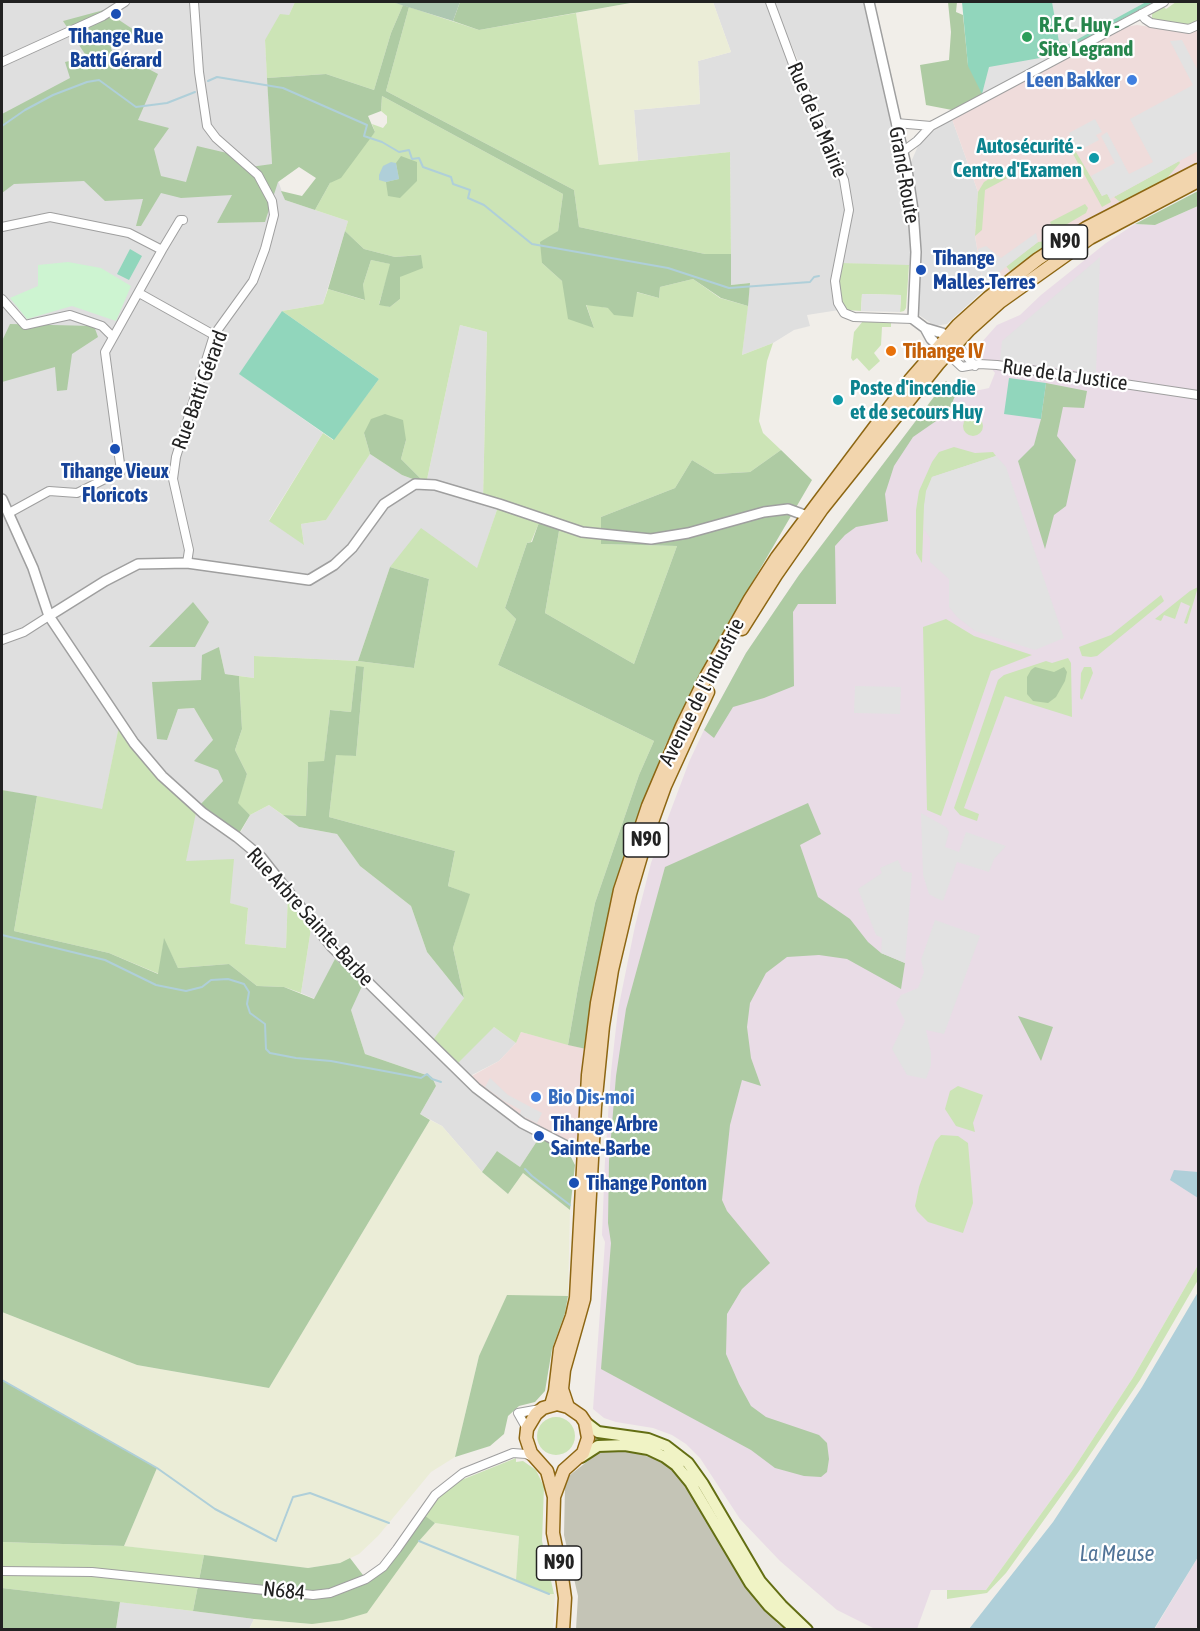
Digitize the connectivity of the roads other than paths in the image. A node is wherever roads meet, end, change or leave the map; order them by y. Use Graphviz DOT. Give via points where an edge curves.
graph roads {
  1 [pos="124,2"];
  2 [pos="194,2"];
  3 [pos="770,2"];
  4 [pos="869,2"];
  5 [pos="1164,2"];
  6 [pos="1141,14"];
  7 [pos="1198,25"];
  8 [pos="2,62"];
  9 [pos="896,123"];
  10 [pos="931,126"];
  11 [pos="902,152"];
  12 [pos="1198,170"];
  13 [pos="1198,181"];
  14 [pos="183,220"];
  15 [pos="2,227"];
  16 [pos="162,250"];
  17 [pos="139,293"];
  18 [pos="2,299"];
  19 [pos="913,319"];
  20 [pos="925,328"];
  21 [pos="214,335"];
  22 [pos="113,336"];
  23 [pos="952,340"];
  24 [pos="940,347"];
  25 [pos="975,366"];
  26 [pos="1198,395"];
  27 [pos="2,499"];
  28 [pos="822,509"];
  29 [pos="9,513"];
  30 [pos="807,516"];
  31 [pos="806,533"];
  32 [pos="187,563"];
  33 [pos="49,616"];
  34 [pos="2,640"];
  35 [pos="583,1153"];
  36 [pos="592,1163"];
  37 [pos="547,1407"];
  38 [pos="568,1407"];
  39 [pos="585,1422"];
  40 [pos="526,1433"];
  41 [pos="513,1453"];
  42 [pos="538,1460"];
  43 [pos="574,1462"];
  44 [pos="554,1497"];
  45 [pos="2,1571"];
  46 [pos="563,1629"];
  47 [pos="796,1629"];
  48 [pos="807,1629"];
  1 -- 8 [label="street" via="103,16"];
  2 -- 21 [label="street, Rue Batti Gérard" via="207,126 258,175 272,201 274,215 253,280"];
  3 -- 19 [label="street, Rue de la Mairie" via="844,180 849,210 835,280 838,303 844,313 854,317"];
  4 -- 9 [label="street, Grand-Route"];
  5 -- 6 [label="street"];
  6 -- 7 [label="street" via="1151,22 1189,28"];
  6 -- 10 [label="street"];
  9 -- 10 [label="street"];
  9 -- 11 [label="street, Grand-Route"];
  10 -- 11 [label="street"];
  11 -- 19 [label="street, Grand-Route" via="916,252"];
  12 -- 23 [label="main road, Avenue de l'Industrie / N90" via="1086,228 1038,259 988,298"];
  13 -- 23 [label="main road, Avenue de l'Industrie / N90" via="1090,238"];
  14 -- 16 [label="street"];
  15 -- 16 [label="street" via="50,217 129,233"];
  16 -- 17 [label="street"];
  17 -- 21 [label="street"];
  17 -- 22 [label="street"];
  18 -- 22 [label="street" via="25,325 70,315 102,326"];
  19 -- 20 [label="street"];
  20 -- 23 [label="street"];
  20 -- 24 [label="street"];
  21 -- 32 [label="street, Rue Batti Gérard" via="176,457 173,479 189,550"];
  22 -- 29 [label="street" via="105,352 121,471 77,493 49,491"];
  23 -- 24 [label="main road, Avenue de l'Industrie / N90"];
  23 -- 25 [label="street"];
  24 -- 25 [label="street, Rue de la Justice" via="962,367"];
  24 -- 28 [label="main road, Avenue de l'Industrie / N90"];
  24 -- 30 [label="main road, Avenue de l'Industrie / N90"];
  25 -- 26 [label="street, Rue de la Justice" via="997,365"];
  27 -- 29 [label="street, Rue Arbre Sainte-Barbe"];
  28 -- 30 [label="street"];
  28 -- 31 [label="main road, Avenue de l'Industrie / N90"];
  29 -- 33 [label="street, Rue Arbre Sainte-Barbe"];
  30 -- 31 [label="street"];
  30 -- 32 [label="street" via="788,509 764,512 651,539 582,532 435,485 415,484 384,504 352,549 309,580"];
  30 -- 35 [label="main road, Avenue de l'Industrie / N90" via="756,590 707,675 666,761 637,837 620,890 597,1003"];
  31 -- 36 [label="main road, Avenue de l'Industrie / N90" via="757,604 716,675 665,786 647,837 630,894 607,1004"];
  32 -- 33 [label="street" via="138,564"];
  33 -- 34 [label="street"];
  33 -- 35 [label="street, Rue Arbre Sainte-Barbe" via="134,743 204,815 261,857 332,947 493,1102 522,1123"];
  35 -- 36 [label="street"];
  35 -- 37 [label="main road, Avenue de l'Industrie / N90" via="576,1298 560,1349 555,1391"];
  36 -- 38 [label="main road, Avenue de l'Industrie / N90" via="584,1299 562,1389"];
  37 -- 38 [label="main road"];
  37 -- 40 [label="main road, N90" via="530,1421"];
  38 -- 39 [label="main road"];
  39 -- 43 [label="main road, N90" via="586,1446"];
  39 -- 48 [label="main road" via="598,1432 648,1439 666,1446 688,1463 760,1581"];
  40 -- 41 [label="street, N684 / N684"];
  40 -- 42 [label="main road, N90" via="528,1447"];
  41 -- 42 [label="street"];
  41 -- 45 [label="street, N684 / N684" via="463,1473 449,1483 435,1495 383,1567 366,1579 330,1593 313,1595 92,1572"];
  42 -- 43 [label="main road" via="557,1466"];
  42 -- 44 [label="main road, N90" via="547,1471"];
  43 -- 44 [label="main road, N90" via="561,1476"];
  43 -- 47 [label="main road" via="598,1446 625,1444 648,1449 671,1461 690,1482 750,1583"];
  44 -- 46 [label="main road, N90" via="553,1533 565,1598"];
}
